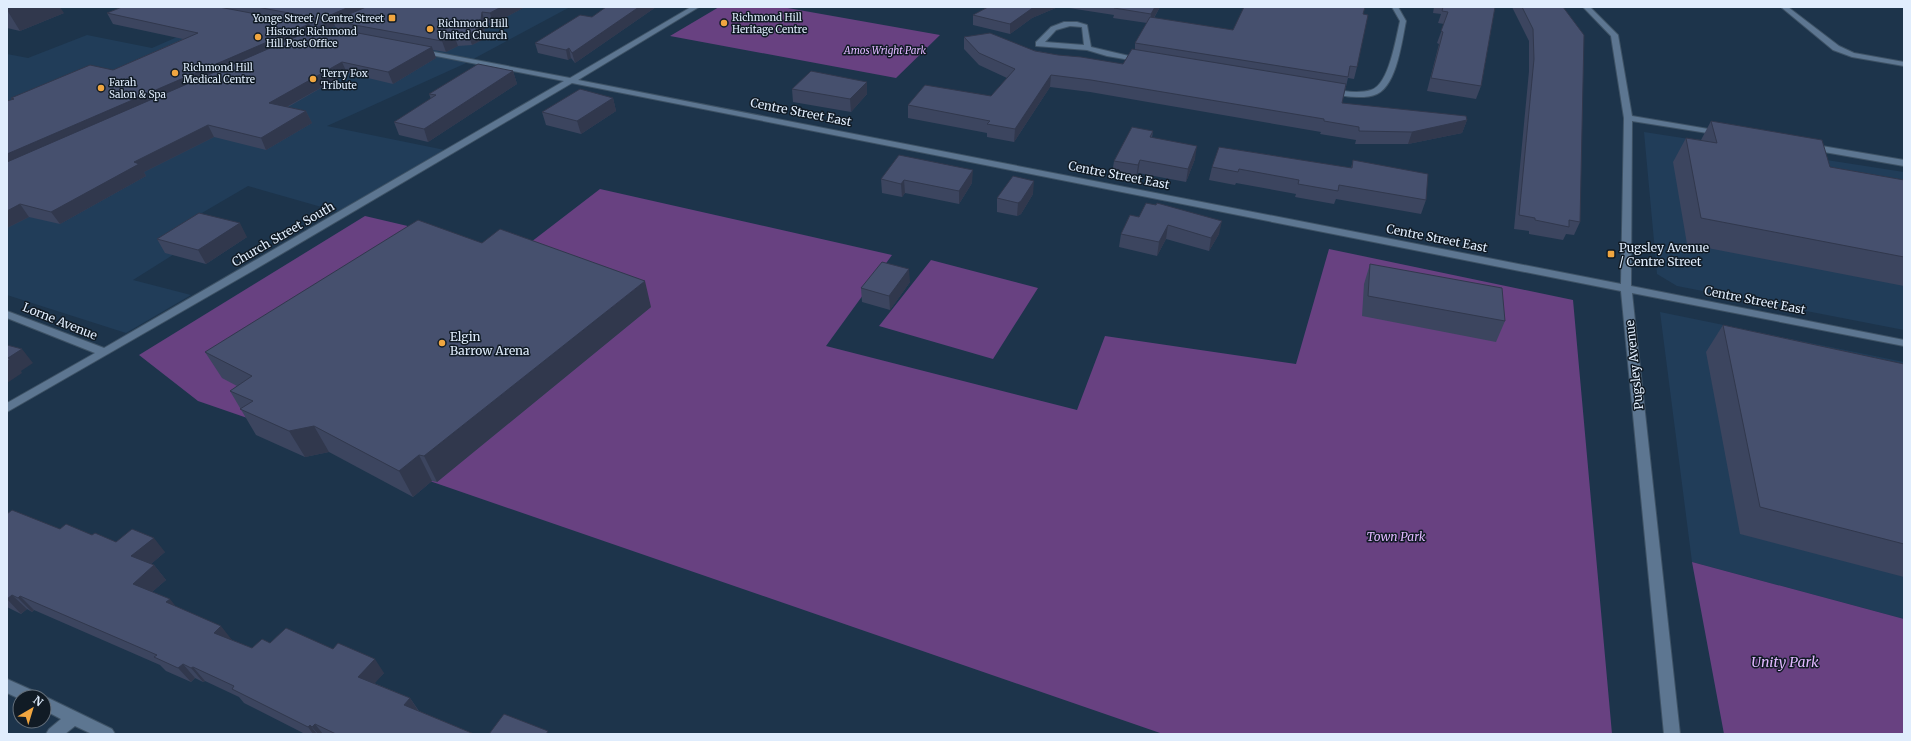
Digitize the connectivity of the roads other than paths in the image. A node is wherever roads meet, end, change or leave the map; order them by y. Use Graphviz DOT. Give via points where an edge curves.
graph roads {
  1 [pos="696,7"];
  2 [pos="1395,7"];
  3 [pos="1586,7"];
  4 [pos="1784,7"];
  5 [pos="1088,48"];
  6 [pos="411,49"];
  7 [pos="1154,62"];
  8 [pos="1904,64"];
  9 [pos="572,80"];
  10 [pos="1324,90"];
  11 [pos="1628,118"];
  12 [pos="1732,134"];
  13 [pos="1802,146"];
  14 [pos="1904,163"];
  15 [pos="1626,288"];
  16 [pos="7,314"];
  17 [pos="1904,342"];
  18 [pos="104,352"];
  19 [pos="7,408"];
  20 [pos="52,707"];
  21 [pos="74,717"];
  22 [pos="54,734"];
  23 [pos="107,734"];
  24 [pos="1672,734"];
  1 -- 9 [label="street, Church Street South"];
  2 -- 10 [label="street" via="1403,21 1402,30 1393,66 1382,86 1375,92 1358,95"];
  3 -- 11 [label="street, Pugsley Avenue" via="1614,35"];
  4 -- 8 [label="street" via="1836,48 1852,55"];
  5 -- 5 [label="street" via="1053,45 1039,44 1057,25 1072,23 1085,26"];
  5 -- 7 [label="street"];
  6 -- 9 [label="street, Centre Street East"];
  9 -- 15 [label="street, Centre Street East"];
  9 -- 18 [label="street, Church Street South"];
  11 -- 12 [label="street"];
  11 -- 15 [label="street, Pugsley Avenue"];
  13 -- 14 [label="street"];
  15 -- 17 [label="street, Centre Street East"];
  15 -- 24 [label="street, Pugsley Avenue"];
  16 -- 18 [label="street, Lorne Avenue"];
  18 -- 19 [label="street, Church Street South"];
  20 -- 21 [label="street"];
  21 -- 22 [label="street"];
  21 -- 23 [label="street"];
}
